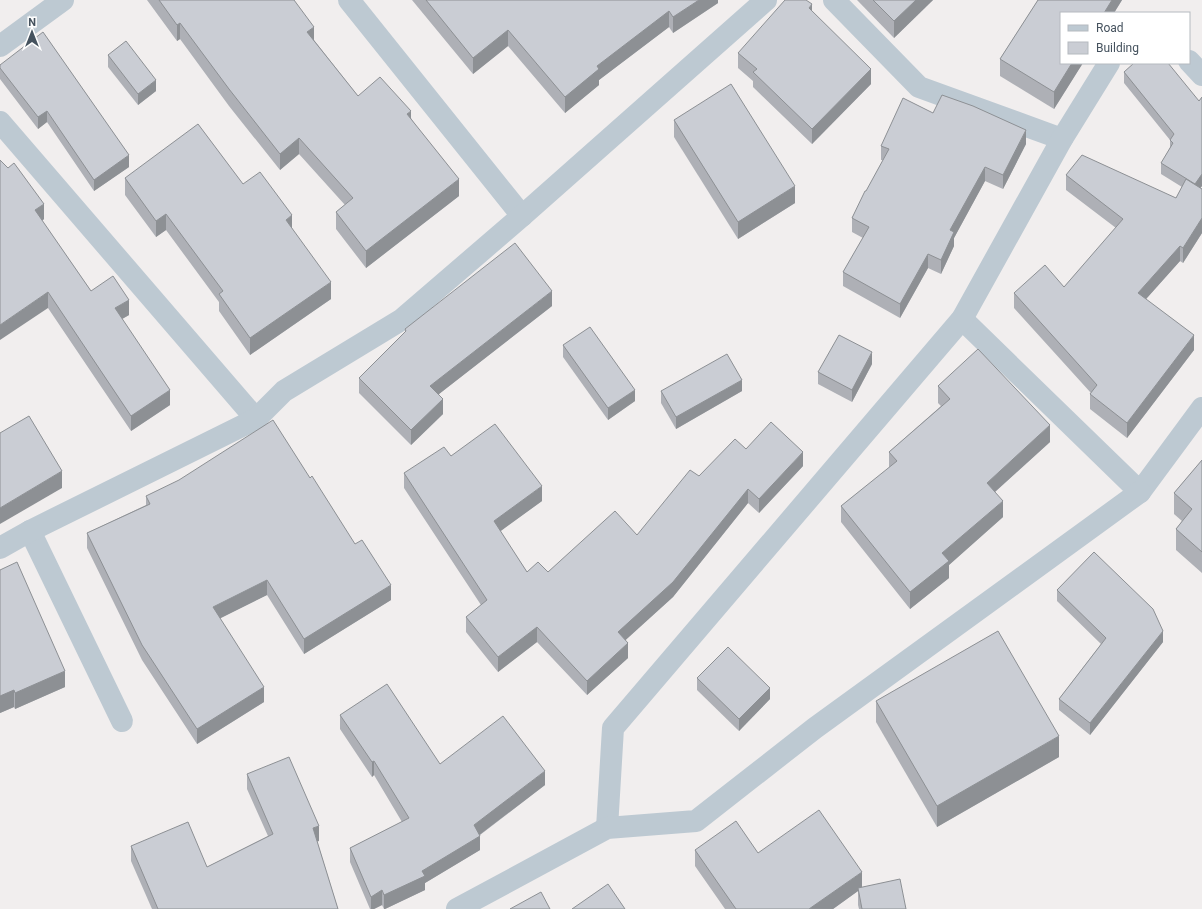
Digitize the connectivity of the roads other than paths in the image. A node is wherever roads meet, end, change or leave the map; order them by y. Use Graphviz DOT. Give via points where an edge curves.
graph roads {
  1 [pos="63,0"];
  2 [pos="349,0"];
  3 [pos="766,0"];
  4 [pos="834,0"];
  5 [pos="0,46"];
  6 [pos="1190,62"];
  7 [pos="1108,64"];
  8 [pos="1202,75"];
  9 [pos="0,122"];
  10 [pos="1062,139"];
  11 [pos="522,216"];
  12 [pos="962,319"];
  13 [pos="1202,408"];
  14 [pos="256,419"];
  15 [pos="1140,492"];
  16 [pos="30,531"];
  17 [pos="0,548"];
  18 [pos="122,721"];
  19 [pos="607,828"];
  20 [pos="457,909"];
  1 -- 5 [label="street"];
  2 -- 11 [label="street"];
  3 -- 11 [label="street"];
  4 -- 10 [label="street" via="919,87"];
  6 -- 8 [label="street"];
  7 -- 10 [label="street"];
  9 -- 14 [label="street"];
  10 -- 12 [label="street"];
  11 -- 14 [label="street" via="400,320 284,391"];
  12 -- 15 [label="street"];
  12 -- 19 [label="street" via="613,728"];
  13 -- 15 [label="street"];
  14 -- 16 [label="street"];
  15 -- 19 [label="street" via="815,728 696,821"];
  16 -- 17 [label="street"];
  16 -- 18 [label="street"];
  19 -- 20 [label="street"];
}
